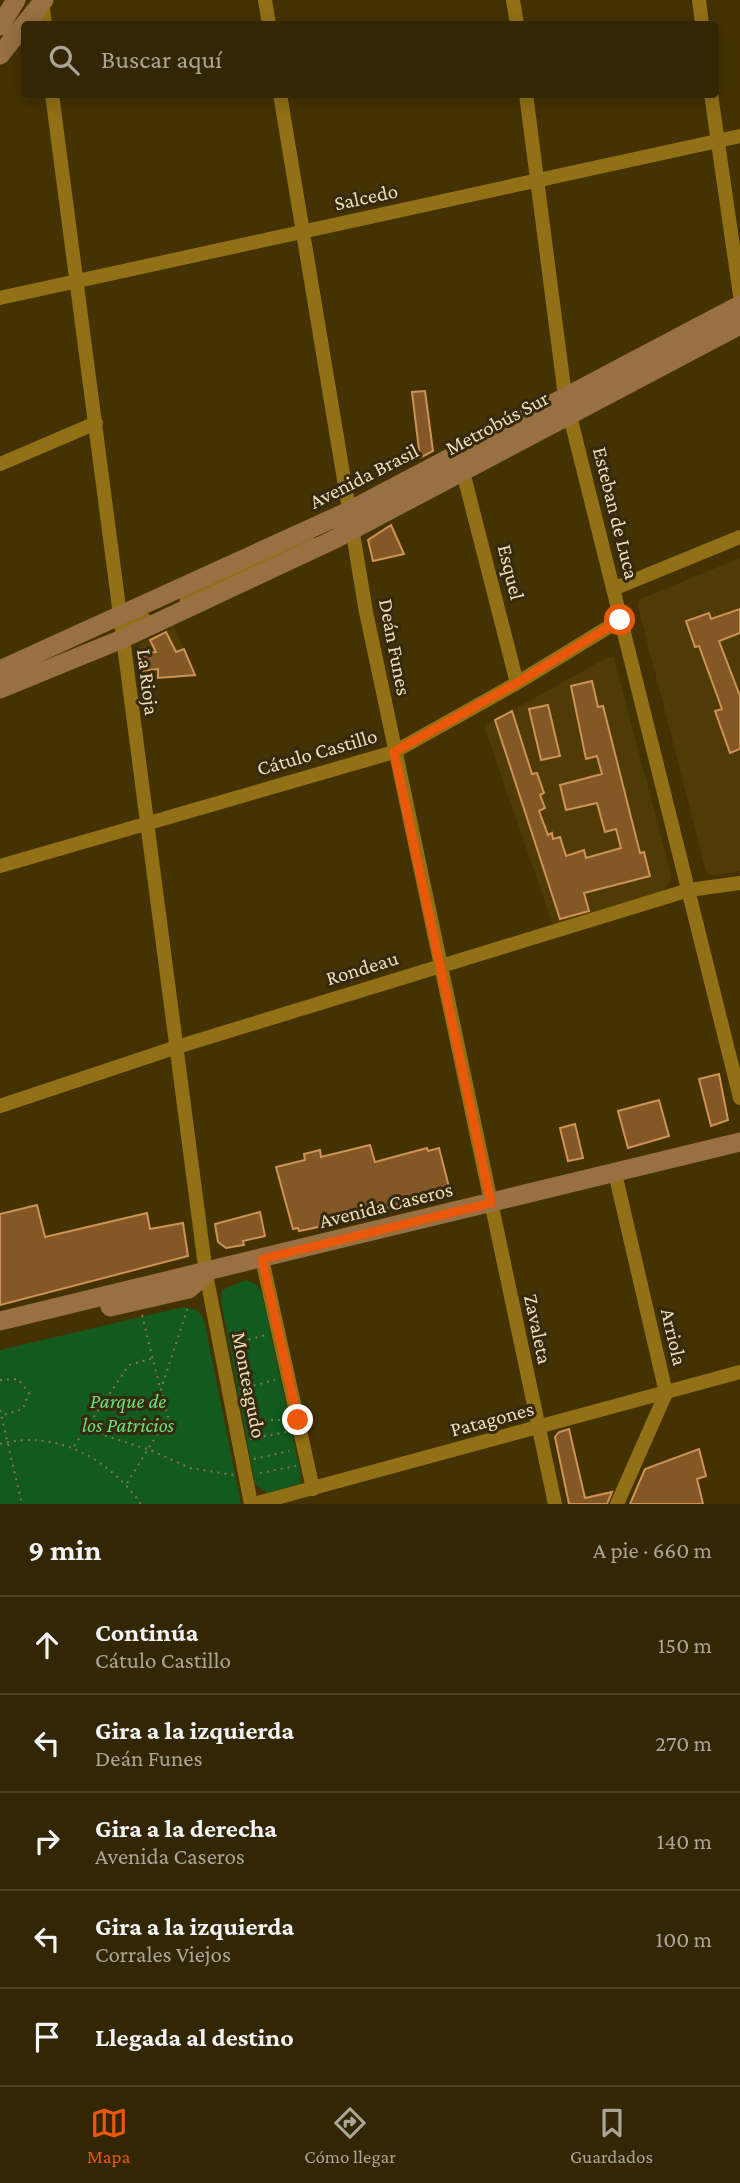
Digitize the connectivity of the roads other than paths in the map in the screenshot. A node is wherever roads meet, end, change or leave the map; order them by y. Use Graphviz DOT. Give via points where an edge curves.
graph roads {
  1 [pos="16,0"];
  2 [pos="265,0"];
  3 [pos="513,0"];
  4 [pos="699,0"];
  5 [pos="40,1"];
  6 [pos="23,21"];
  7 [pos="25,21"];
  8 [pos="44,21"];
  9 [pos="268,21"];
  10 [pos="516,21"];
  11 [pos="702,21"];
  12 [pos="21,23"];
  13 [pos="0,26"];
  14 [pos="21,27"];
  15 [pos="0,47"];
  16 [pos="0,55"];
  17 [pos="52,98"];
  18 [pos="281,98"];
  19 [pos="527,98"];
  20 [pos="712,98"];
  21 [pos="740,136"];
  22 [pos="718,141"];
  23 [pos="537,181"];
  24 [pos="302,232"];
  25 [pos="74,282"];
  26 [pos="740,295"];
  27 [pos="0,298"];
  28 [pos="740,305"];
  29 [pos="740,314"];
  30 [pos="740,325"];
  31 [pos="567,406"];
  32 [pos="96,423"];
  33 [pos="0,464"];
  34 [pos="463,472"];
  35 [pos="350,521"];
  36 [pos="740,537"];
  37 [pos="613,589"];
  38 [pos="620,620"];
  39 [pos="121,628"];
  40 [pos="0,670"];
  41 [pos="0,679"];
  42 [pos="517,683"];
  43 [pos="0,689"];
  44 [pos="394,752"];
  45 [pos="145,823"];
  46 [pos="0,866"];
  47 [pos="740,883"];
  48 [pos="690,890"];
  49 [pos="439,966"];
  50 [pos="177,1047"];
  51 [pos="740,1098"];
  52 [pos="0,1106"];
  53 [pos="740,1142"];
  54 [pos="615,1173"];
  55 [pos="491,1203"];
  56 [pos="262,1259"];
  57 [pos="206,1274"];
  58 [pos="0,1321"];
  59 [pos="0,1334"];
  60 [pos="740,1372"];
  61 [pos="666,1393"];
  62 [pos="538,1429"];
  63 [pos="313,1489"];
  64 [pos="252,1504"];
  65 [pos="555,1504"];
  66 [pos="617,1504"];
  1 -- 13 [label="main road"];
  2 -- 9 [label="street"];
  3 -- 10 [label="street"];
  4 -- 11 [label="street"];
  5 -- 6 [label="lane"];
  5 -- 7 [label="main road"];
  5 -- 8 [label="street"];
  12 -- 15 [label="lane"];
  14 -- 16 [label="main road"];
  17 -- 25 [label="street, La Rioja"];
  18 -- 24 [label="street, Deán Funes"];
  19 -- 23 [label="street, Esteban de Luca"];
  20 -- 22 [label="street"];
  21 -- 22 [label="street, Salcedo"];
  22 -- 23 [label="street, Salcedo"];
  22 -- 26 [label="street"];
  23 -- 24 [label="street, Salcedo"];
  23 -- 31 [label="street, Esteban de Luca"];
  24 -- 25 [label="street, Salcedo"];
  24 -- 35 [label="street, Deán Funes"];
  25 -- 27 [label="street, Salcedo"];
  25 -- 32 [label="street, La Rioja"];
  28 -- 31 [label="main road, Avenida Brasil"];
  29 -- 31 [label="lane, Metrobús Sur"];
  30 -- 31 [label="main road, Avenida Brasil"];
  31 -- 34 [label="main road, Avenida Brasil"];
  31 -- 35 [label="main road, Avenida Brasil"];
  31 -- 37 [label="street, Esteban de Luca"];
  32 -- 33 [label="street"];
  32 -- 39 [label="street, La Rioja"];
  34 -- 35 [label="main road, Avenida Brasil"];
  34 -- 42 [label="street, Esquel"];
  35 -- 39 [label="main road, Avenida Brasil"];
  35 -- 44 [label="street, Deán Funes"];
  36 -- 37 [label="street"];
  37 -- 38 [label="street, Esteban de Luca"];
  38 -- 42 [label="street, Cátulo Castillo"];
  38 -- 48 [label="street, Esteban de Luca"];
  39 -- 40 [label="main road, Avenida Brasil"];
  39 -- 41 [label="lane"];
  39 -- 43 [label="main road, Avenida Brasil"];
  39 -- 45 [label="street, La Rioja"];
  42 -- 44 [label="street, Cátulo Castillo"];
  44 -- 45 [label="street, Cátulo Castillo"];
  44 -- 49 [label="street, Deán Funes"];
  45 -- 46 [label="street, Cátulo Castillo"];
  45 -- 50 [label="street, La Rioja"];
  47 -- 48 [label="street, Rondeau"];
  48 -- 49 [label="street, Rondeau"];
  48 -- 51 [label="street, Esteban de Luca"];
  49 -- 50 [label="street, Rondeau"];
  49 -- 55 [label="street, Deán Funes"];
  50 -- 52 [label="street, Rondeau"];
  50 -- 57 [label="street, La Rioja"];
  53 -- 54 [label="main road, Avenida Caseros"];
  54 -- 55 [label="main road, Avenida Caseros"];
  54 -- 61 [label="street, Arriola"];
  55 -- 56 [label="main road, Avenida Caseros"];
  55 -- 62 [label="street, Zavaleta"];
  56 -- 57 [label="main road, Avenida Caseros"];
  56 -- 63 [label="street"];
  57 -- 58 [label="main road, Avenida Caseros"];
  57 -- 59 [label="main road, Avenida Caseros" via="189,1289"];
  57 -- 64 [label="street, Monteagudo"];
  60 -- 61 [label="street, Patagones"];
  61 -- 62 [label="street, Patagones"];
  61 -- 66 [label="street, Arriola"];
  62 -- 63 [label="street, Patagones"];
  62 -- 65 [label="street, Zavaleta"];
  63 -- 64 [label="street, Patagones"];
}
